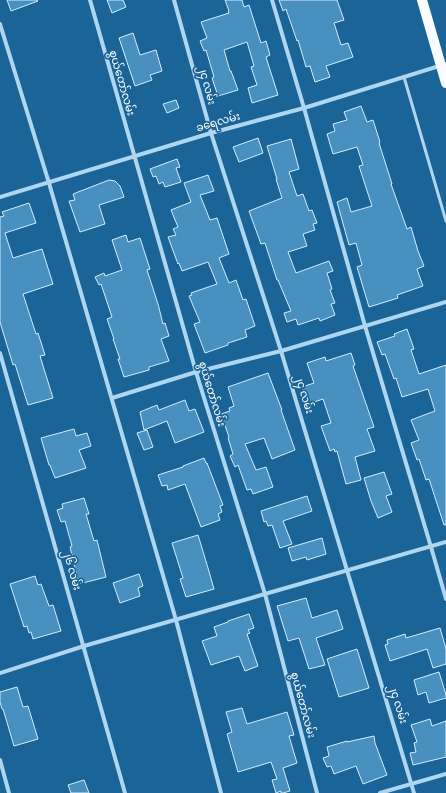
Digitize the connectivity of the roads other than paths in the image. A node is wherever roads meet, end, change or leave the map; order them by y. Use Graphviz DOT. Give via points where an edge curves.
graph roads {
  1 [pos="90,0"];
  2 [pos="174,0"];
  3 [pos="272,0"];
  4 [pos="422,0"];
  5 [pos="0,24"];
  6 [pos="443,65"];
  7 [pos="404,77"];
  8 [pos="446,83"];
  9 [pos="304,108"];
  10 [pos="211,133"];
  11 [pos="134,156"];
  12 [pos="49,183"];
  13 [pos="0,197"];
  14 [pos="446,221"];
  15 [pos="446,302"];
  16 [pos="365,326"];
  17 [pos="281,351"];
  18 [pos="0,353"];
  19 [pos="196,372"];
  20 [pos="112,398"];
  21 [pos="446,542"];
  22 [pos="431,547"];
  23 [pos="348,570"];
  24 [pos="264,594"];
  25 [pos="446,599"];
  26 [pos="176,620"];
  27 [pos="84,646"];
  28 [pos="0,673"];
  29 [pos="0,760"];
  30 [pos="446,774"];
  31 [pos="412,783"];
  32 [pos="9,793"];
  33 [pos="125,793"];
  34 [pos="221,793"];
  35 [pos="317,793"];
  36 [pos="380,793"];
  37 [pos="414,793"];
  1 -- 11 [label="street, စွယ်တော်လမ်း"];
  2 -- 10 [label="street, ၂၄ လမ်း"];
  3 -- 9 [label="street"];
  4 -- 6 [label="main road"];
  5 -- 12 [label="street"];
  6 -- 7 [label="street, ခရေလမ်း"];
  6 -- 8 [label="main road"];
  7 -- 9 [label="street, ခရေလမ်း"];
  7 -- 14 [label="lane"];
  9 -- 10 [label="street, ခရေလမ်း"];
  9 -- 16 [label="street"];
  10 -- 11 [label="street, ခရေလမ်း"];
  10 -- 17 [label="street, ၂၄ လမ်း"];
  11 -- 12 [label="street, ခရေလမ်း"];
  11 -- 19 [label="street, စွယ်တော်လမ်း"];
  12 -- 13 [label="street, ခရေလမ်း"];
  12 -- 20 [label="street"];
  15 -- 16 [label="street"];
  16 -- 17 [label="street"];
  16 -- 22 [label="street"];
  17 -- 19 [label="street"];
  17 -- 23 [label="street, ၂၄ လမ်း"];
  18 -- 27 [label="street, ၂၆ လမ်း"];
  19 -- 20 [label="street"];
  19 -- 24 [label="street, စွယ်တော်လမ်း"];
  20 -- 26 [label="street"];
  21 -- 22 [label="street"];
  22 -- 23 [label="street"];
  22 -- 25 [label="street"];
  23 -- 24 [label="street"];
  23 -- 31 [label="street, ၂၄ လမ်း"];
  24 -- 26 [label="street"];
  24 -- 35 [label="street, စွယ်တော်လမ်း"];
  26 -- 27 [label="street"];
  26 -- 34 [label="street"];
  27 -- 28 [label="street"];
  27 -- 33 [label="street, ၂၆ လမ်း"];
  29 -- 32 [label="street"];
  30 -- 31 [label="street"];
  31 -- 36 [label="street"];
  31 -- 37 [label="street, ၂၄ လမ်း"];
}
